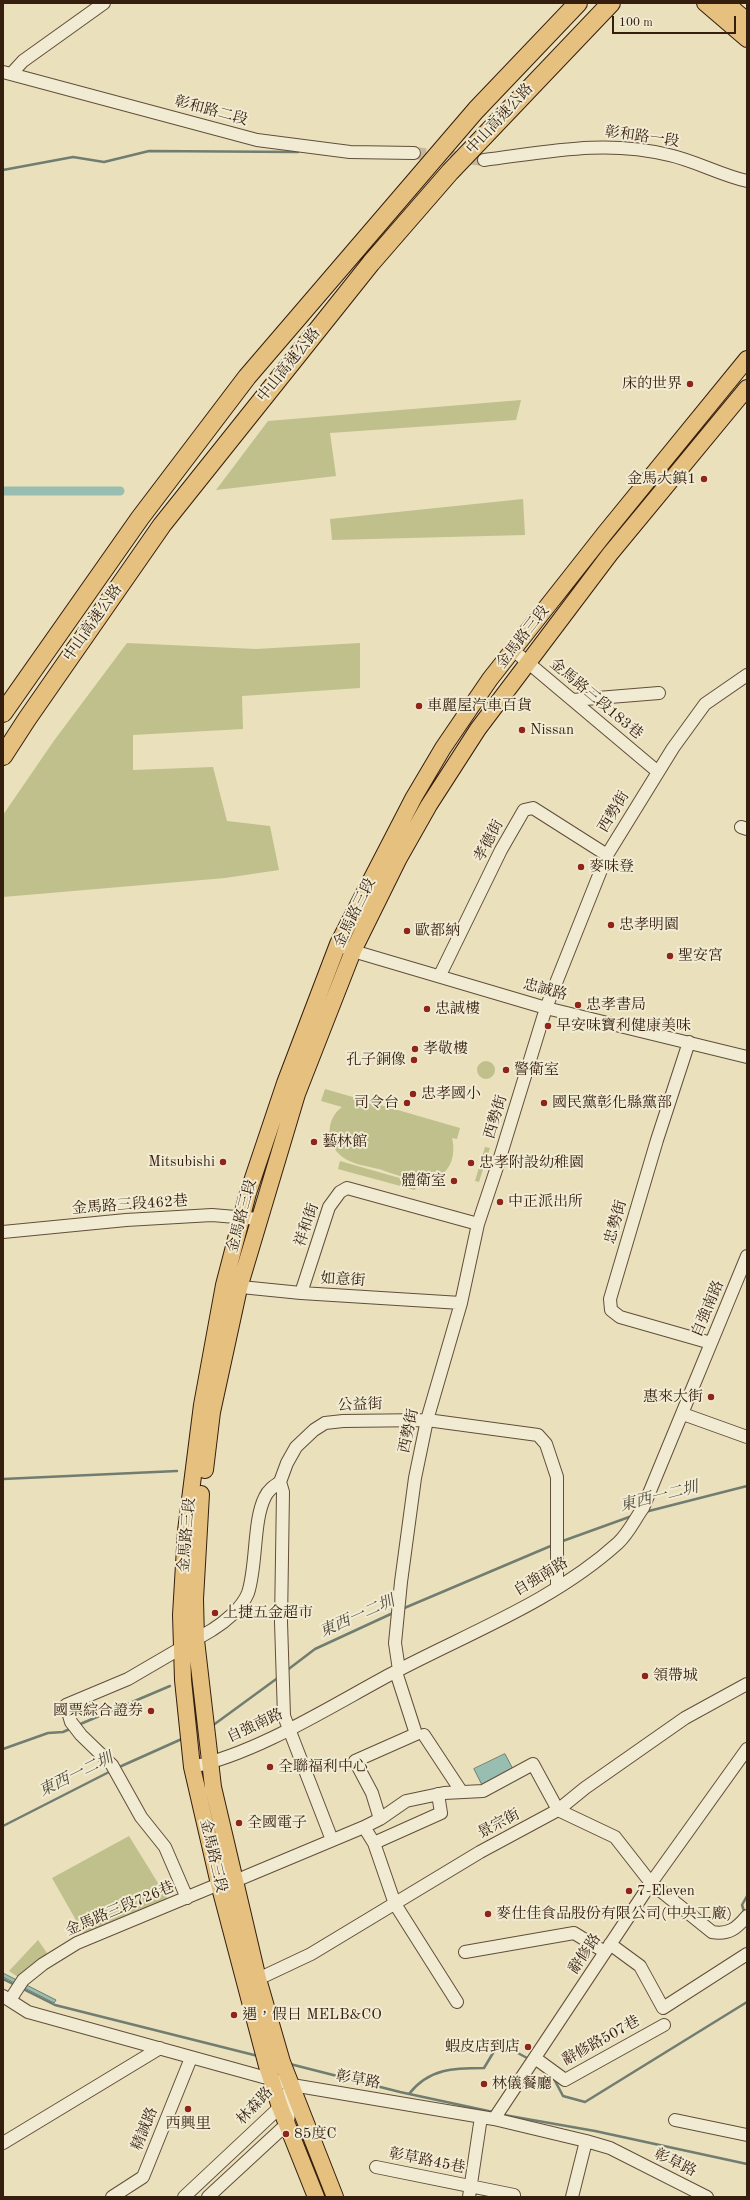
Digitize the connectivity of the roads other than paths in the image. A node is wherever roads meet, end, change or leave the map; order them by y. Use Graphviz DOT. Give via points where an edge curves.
graph roads {
  1 [pos="104,3"];
  2 [pos="578,3"];
  3 [pos="611,3"];
  4 [pos="705,3"];
  5 [pos="726,3"];
  6 [pos="747,21"];
  7 [pos="747,39"];
  8 [pos="7,72"];
  9 [pos="414,153"];
  10 [pos="484,160"];
  11 [pos="747,181"];
  12 [pos="747,359"];
  13 [pos="747,388"];
  14 [pos="513,650"];
  15 [pos="529,663"];
  16 [pos="747,675"];
  17 [pos="659,693"];
  18 [pos="573,700"];
  19 [pos="3,713"];
  20 [pos="3,756"];
  21 [pos="658,772"];
  22 [pos="607,856"];
  23 [pos="338,944"];
  24 [pos="353,951"];
  25 [pos="440,975"];
  26 [pos="546,1008"];
  27 [pos="688,1042"];
  28 [pos="747,1057"];
  29 [pos="241,1216"];
  30 [pos="259,1219"];
  31 [pos="478,1224"];
  32 [pos="3,1232"];
  33 [pos="746,1262"];
  34 [pos="231,1286"];
  35 [pos="301,1294"];
  36 [pos="461,1303"];
  37 [pos="711,1343"];
  38 [pos="683,1414"];
  39 [pos="427,1420"];
  40 [pos="204,1435"];
  41 [pos="747,1437"];
  42 [pos="280,1482"];
  43 [pos="557,1587"];
  44 [pos="196,1640"];
  45 [pos="181,1647"];
  46 [pos="397,1671"];
  47 [pos="747,1684"];
  48 [pos="289,1729"];
  49 [pos="420,1734"];
  50 [pos="747,1750"];
  51 [pos="209,1763"];
  52 [pos="192,1766"];
  53 [pos="462,1791"];
  54 [pos="438,1794"];
  55 [pos="558,1810"];
  56 [pos="380,1820"];
  57 [pos="364,1827"];
  58 [pos="332,1840"];
  59 [pos="374,1843"];
  60 [pos="235,1881"];
  61 [pos="651,1883"];
  62 [pos="219,1884"];
  63 [pos="187,1898"];
  64 [pos="395,1904"];
  65 [pos="747,1916"];
  66 [pos="608,1948"];
  67 [pos="465,1952"];
  68 [pos="747,1954"];
  69 [pos="258,1978"];
  70 [pos="12,1992"];
  71 [pos="457,2002"];
  72 [pos="664,2025"];
  73 [pos="160,2048"];
  74 [pos="191,2058"];
  75 [pos="533,2060"];
  76 [pos="272,2080"];
  77 [pos="292,2085"];
  78 [pos="280,2107"];
  79 [pos="497,2115"];
  80 [pos="481,2117"];
  81 [pos="676,2120"];
  82 [pos="288,2123"];
  83 [pos="747,2135"];
  84 [pos="586,2141"];
  85 [pos="3,2143"];
  86 [pos="376,2167"];
  87 [pos="470,2191"];
  88 [pos="514,2195"];
  89 [pos="112,2197"];
  90 [pos="184,2197"];
  91 [pos="208,2197"];
  92 [pos="316,2197"];
  93 [pos="336,2197"];
  94 [pos="572,2197"];
  95 [pos="707,2197"];
  1 -- 8 [label="street"];
  2 -- 19 [label="highway, 中山高速公路" via="476,110 247,377 140,518"];
  3 -- 20 [label="highway, 中山高速公路" via="456,166 371,263 162,524"];
  4 -- 7 [label="main road"];
  5 -- 6 [label="main road"];
  8 -- 9 [label="street, 彰和路二段" via="257,140 350,152"];
  10 -- 11 [label="street, 彰和路一段" via="578,147 615,147 668,154 728,177"];
  12 -- 14 [label="main road, 金馬路三段"];
  13 -- 15 [label="main road, 金馬路三段" via="610,554"];
  14 -- 15 [label="street, 金馬路三段183巷"];
  14 -- 23 [label="main road, 金馬路三段" via="443,748 414,797"];
  15 -- 18 [label="street, 金馬路三段183巷"];
  15 -- 24 [label="main road, 金馬路三段" via="478,729 429,805 399,858"];
  16 -- 21 [label="street, 西勢街" via="705,704"];
  17 -- 18 [label="street"];
  18 -- 21 [label="street, 金馬路三段183巷"];
  21 -- 22 [label="street, 西勢街"];
  22 -- 25 [label="street, 孝德街" via="533,808 524,810 501,850"];
  22 -- 26 [label="street, 西勢街"];
  23 -- 24 [label="street, 忠誠路"];
  23 -- 29 [label="main road, 金馬路三段" via="272,1120"];
  24 -- 25 [label="street, 忠誠路"];
  24 -- 30 [label="main road, 金馬路三段" via="297,1094"];
  25 -- 26 [label="street, 忠誠路"];
  26 -- 27 [label="street, 忠誠路"];
  26 -- 31 [label="street, 西勢街"];
  27 -- 28 [label="street, 忠誠路"];
  27 -- 37 [label="street, 忠勢街" via="610,1299 611,1310 620,1317"];
  29 -- 30 [label="street, 金馬路三段462巷"];
  29 -- 32 [label="street, 金馬路三段462巷" via="126,1220"];
  29 -- 34 [label="main road, 金馬路三段"];
  30 -- 34 [label="main road, 金馬路三段"];
  31 -- 35 [label="street, 祥和街" via="347,1188 340,1192 328,1207"];
  31 -- 36 [label="street, 西勢街"];
  33 -- 37 [label="street, 自強南路"];
  34 -- 35 [label="street, 如意街"];
  34 -- 40 [label="main road, 金馬路三段" via="212,1412"];
  35 -- 36 [label="street, 如意街"];
  36 -- 39 [label="street, 西勢街"];
  37 -- 38 [label="street, 自強南路"];
  38 -- 41 [label="street"];
  38 -- 43 [label="street, 自強南路" via="643,1508 620,1542"];
  39 -- 42 [label="street, 公益街" via="325,1423 296,1447"];
  39 -- 43 [label="street, 公益街" via="538,1435 546,1444 557,1477"];
  39 -- 46 [label="street, 西勢街" via="400,1582 395,1643"];
  40 -- 44 [label="main road, 金馬路三段" via="195,1599"];
  40 -- 45 [label="main road, 金馬路三段" via="186,1531"];
  42 -- 44 [label="street" via="271,1488 260,1510 248,1594 223,1624"];
  42 -- 48 [label="street, 公益街" via="283,1492 281,1622 284,1716"];
  43 -- 46 [label="street, 自強南路" via="468,1637"];
  44 -- 45 [label="street"];
  44 -- 51 [label="main road, 金馬路三段"];
  45 -- 52 [label="main road, 金馬路三段"];
  45 -- 63 [label="street" via="128,1679 66,1705 74,1727 115,1770 141,1817 165,1847"];
  46 -- 48 [label="street, 自強南路"];
  46 -- 49 [label="street, 西勢街"];
  47 -- 55 [label="street, 景宗街" via="685,1718"];
  48 -- 51 [label="street, 自強南路"];
  48 -- 58 [label="street, 公益街"];
  49 -- 53 [label="street, 西勢街"];
  49 -- 56 [label="street" via="355,1762 372,1793"];
  50 -- 61 [label="street, 辭修路"];
  51 -- 52 [label="street, 自強南路"];
  51 -- 60 [label="main road, 金馬路三段"];
  52 -- 62 [label="main road, 金馬路三段"];
  53 -- 54 [label="street, 金馬路三段726巷"];
  53 -- 55 [label="street, 金馬路三段726巷" via="483,1791 533,1764"];
  54 -- 56 [label="street, 金馬路三段726巷" via="406,1801"];
  54 -- 59 [label="street" via="441,1812"];
  55 -- 61 [label="street" via="615,1837"];
  55 -- 64 [label="street, 景宗街" via="480,1852"];
  56 -- 57 [label="street, 金馬路三段726巷"];
  57 -- 58 [label="street, 金馬路三段726巷"];
  57 -- 59 [label="street"];
  58 -- 60 [label="street, 金馬路三段726巷"];
  59 -- 64 [label="street"];
  60 -- 62 [label="street, 金馬路三段726巷"];
  60 -- 69 [label="main road, 金馬路三段"];
  61 -- 65 [label="street" via="712,1932 723,1934 737,1928"];
  61 -- 66 [label="street, 辭修路"];
  62 -- 63 [label="street, 金馬路三段726巷"];
  62 -- 76 [label="main road, 金馬路三段"];
  63 -- 70 [label="street, 金馬路三段726巷" via="77,1943 43,1964"];
  64 -- 69 [label="street, 景宗街" via="311,1954"];
  64 -- 71 [label="street"];
  66 -- 67 [label="street" via="574,1933"];
  66 -- 68 [label="street" via="640,1966 663,2008"];
  66 -- 75 [label="street, 辭修路"];
  69 -- 77 [label="main road, 金馬路三段" via="282,2062"];
  70 -- 73 [label="street, 彰草路" via="28,2012"];
  72 -- 75 [label="street, 辭修路507巷" via="565,2080"];
  73 -- 74 [label="street, 彰草路"];
  73 -- 85 [label="street"];
  74 -- 76 [label="street, 彰草路"];
  74 -- 89 [label="street, 精誠路" via="143,2177"];
  75 -- 79 [label="street, 辭修路"];
  76 -- 77 [label="street, 彰草路"];
  76 -- 78 [label="main road, 金馬路三段"];
  77 -- 78 [label="street, 林森路"];
  77 -- 80 [label="street, 彰草路"];
  77 -- 82 [label="street, 林森路"];
  77 -- 93 [label="main road, 金馬路三段"];
  78 -- 82 [label="main road, 金馬路三段"];
  78 -- 90 [label="street, 林森路"];
  79 -- 80 [label="street, 彰草路"];
  79 -- 84 [label="street, 彰草路"];
  80 -- 87 [label="street, 彰草路45巷"];
  81 -- 83 [label="street"];
  82 -- 91 [label="street"];
  82 -- 92 [label="main road, 金馬路三段"];
  84 -- 94 [label="street"];
  84 -- 95 [label="street, 彰草路" via="610,2148"];
  86 -- 87 [label="street, 彰草路45巷"];
  87 -- 88 [label="street, 彰草路45巷"];
}
